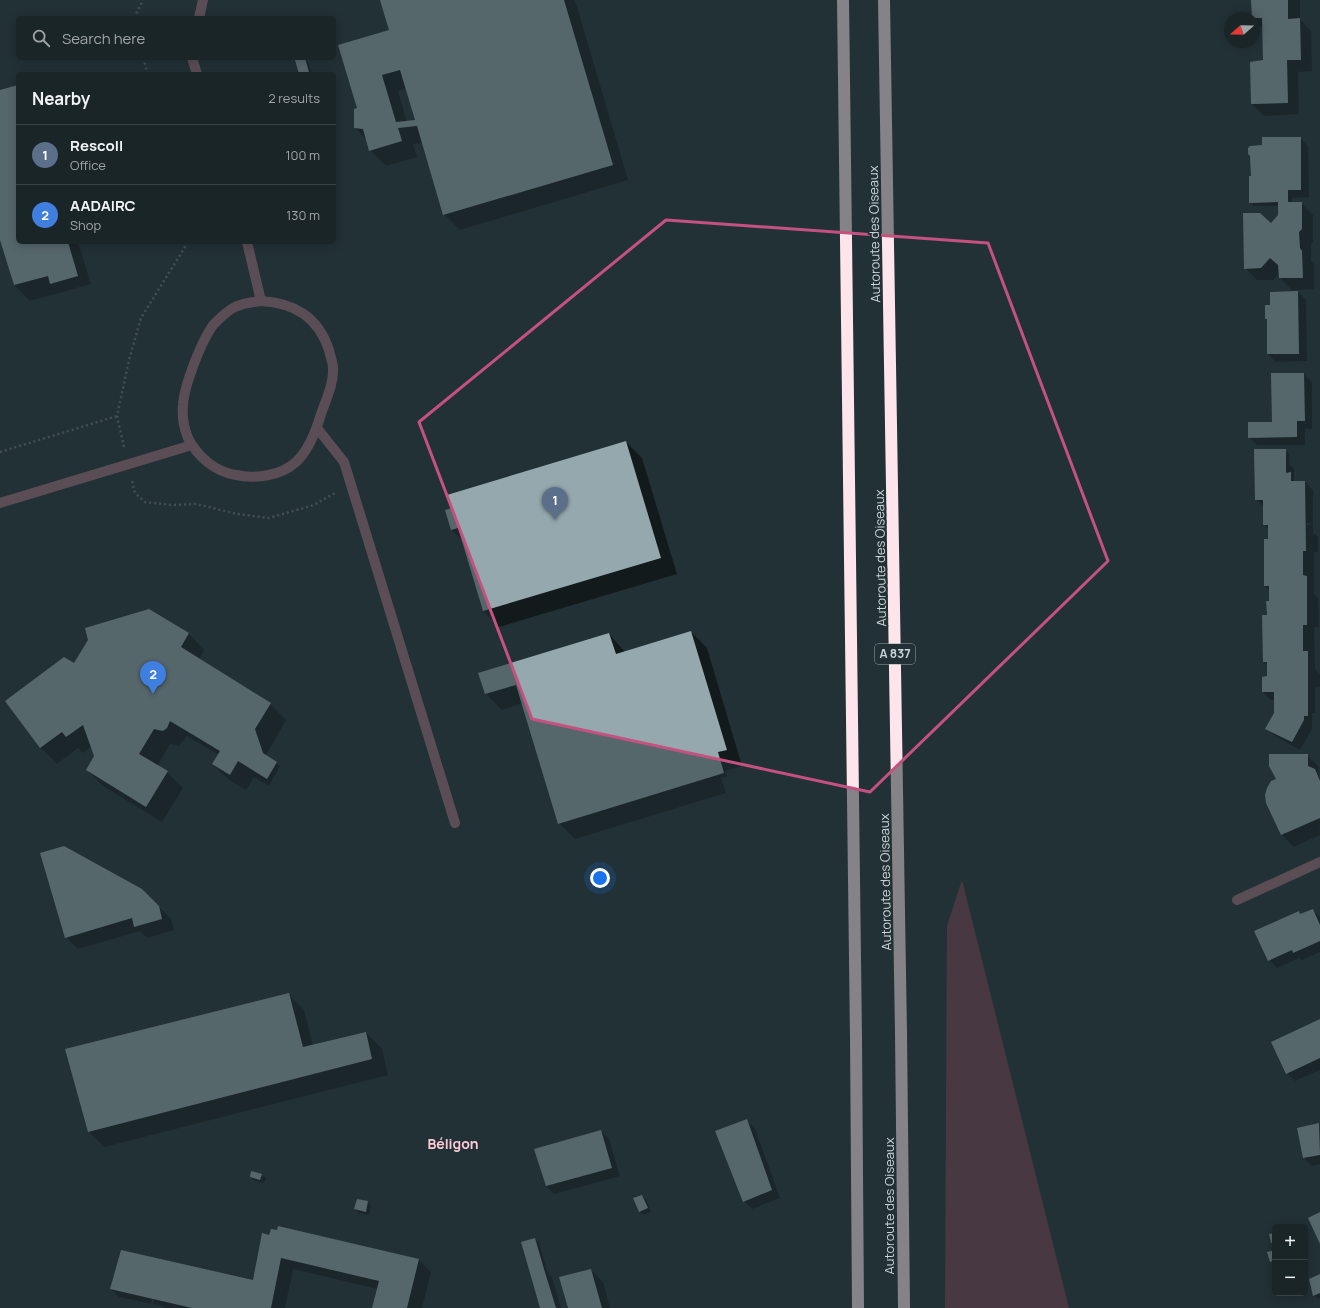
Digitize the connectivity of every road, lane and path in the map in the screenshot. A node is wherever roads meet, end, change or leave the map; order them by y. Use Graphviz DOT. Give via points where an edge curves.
graph roads {
  1 [pos="143,0"];
  2 [pos="203,0"];
  3 [pos="843,0"];
  4 [pos="884,0"];
  5 [pos="135,16"];
  6 [pos="199,16"];
  7 [pos="144,60"];
  8 [pos="192,60"];
  9 [pos="147,72"];
  10 [pos="196,72"];
  11 [pos="186,244"];
  12 [pos="247,244"];
  13 [pos="261,301"];
  14 [pos="117,416"];
  15 [pos="317,428"];
  16 [pos="192,445"];
  17 [pos="0,452"];
  18 [pos="128,464"];
  19 [pos="346,471"];
  20 [pos="0,503"];
  21 [pos="455,823"];
  22 [pos="1320,862"];
  23 [pos="1237,900"];
  24 [pos="858,1308"];
  25 [pos="904,1308"];
  1 -- 5 [label="path"];
  2 -- 6 [label="street"];
  3 -- 24 [label="highway"];
  4 -- 25 [label="highway, Autoroute des Oiseaux / A 837"];
  7 -- 9 [label="path"];
  8 -- 10 [label="street"];
  11 -- 14 [label="path" via="142,318 129,360"];
  12 -- 13 [label="street"];
  13 -- 15 [label="street" via="287,304 304,314 310,318 326,341 333,368 332,379"];
  13 -- 16 [label="street" via="234,307 225,314 214,325 199,352 188,381 183,406 184,425"];
  14 -- 17 [label="path"];
  14 -- 18 [label="path"];
  15 -- 16 [label="street" via="307,449 296,462 283,470 261,476 244,477 228,474 212,466"];
  15 -- 19 [label="street" via="344,462"];
  16 -- 18 [label="street"];
  18 -- 19 [label="path" via="135,493 145,502 196,504 237,514 269,518 314,505 336,493"];
  18 -- 20 [label="street"];
  19 -- 21 [label="street"];
  22 -- 23 [label="street"];
}
